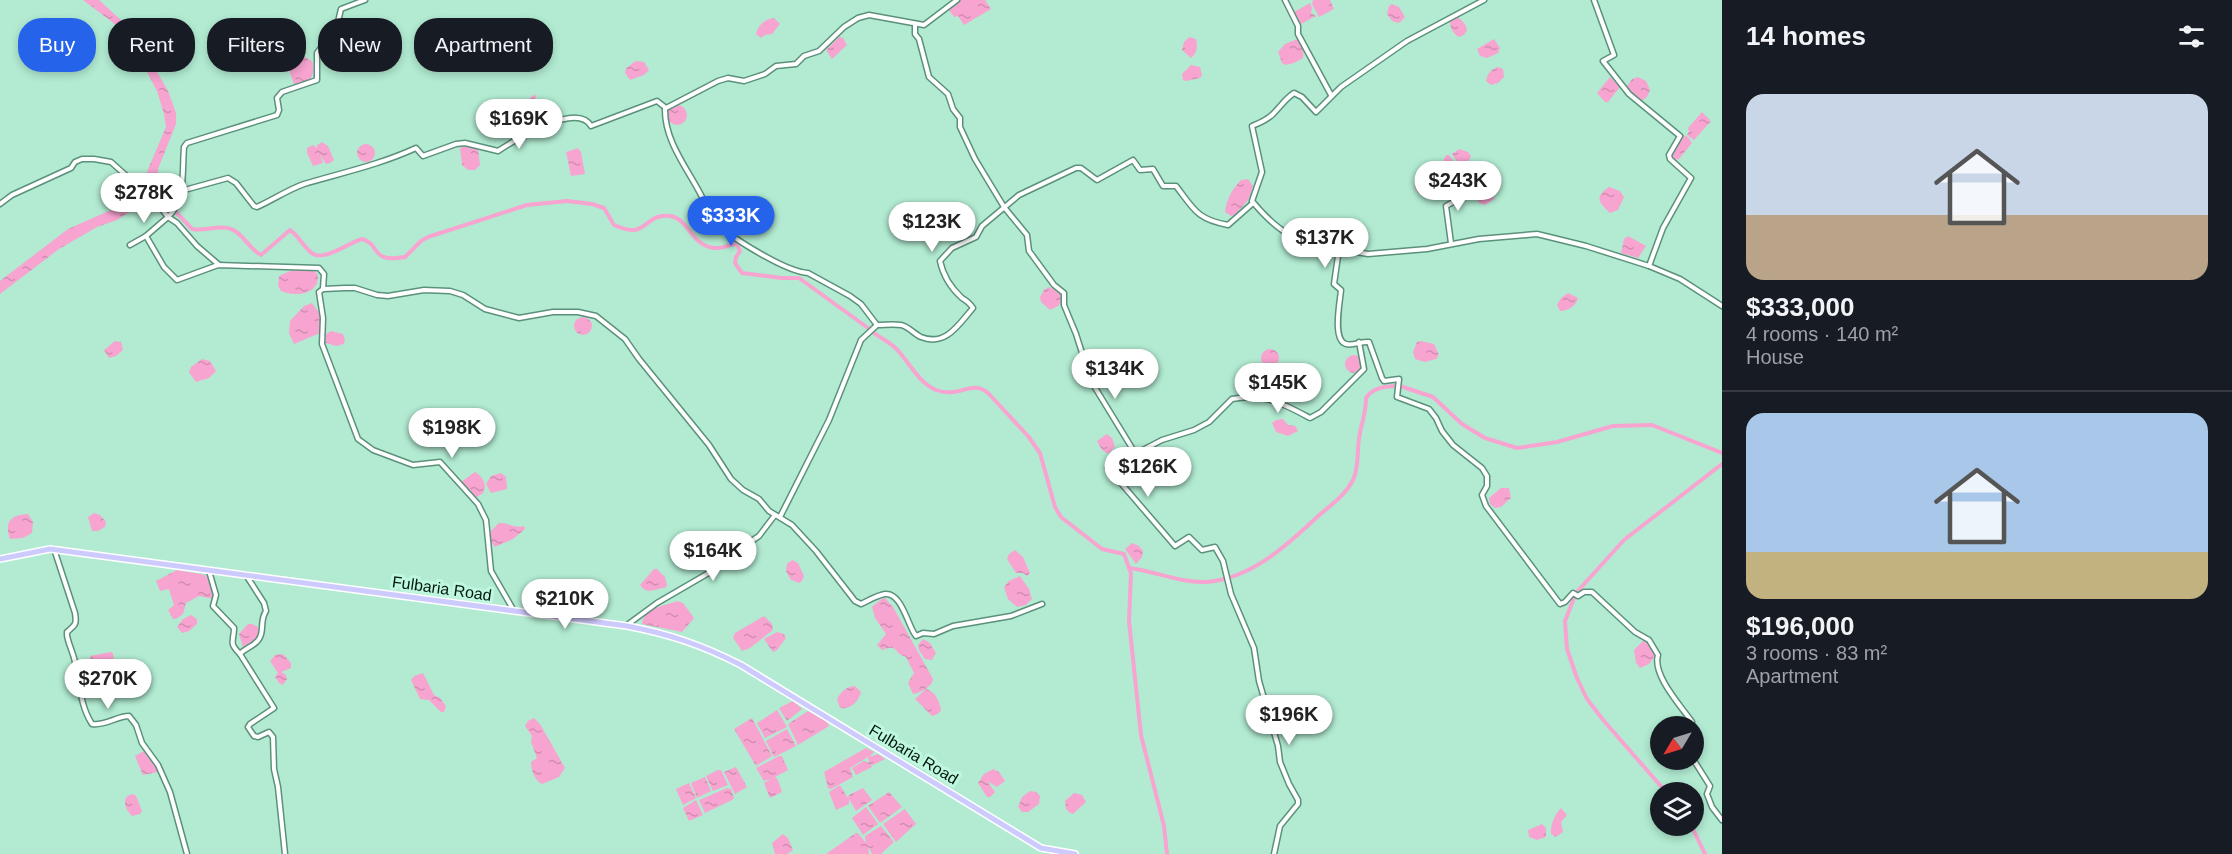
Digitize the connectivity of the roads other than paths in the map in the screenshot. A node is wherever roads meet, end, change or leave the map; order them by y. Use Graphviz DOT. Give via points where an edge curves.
graph roads {
  1 [pos="365,0"];
  2 [pos="957,0"];
  3 [pos="1285,0"];
  4 [pos="1484,0"];
  5 [pos="1594,0"];
  6 [pos="915,24"];
  7 [pos="1331,95"];
  8 [pos="665,108"];
  9 [pos="1472,184"];
  10 [pos="181,191"];
  11 [pos="1253,203"];
  12 [pos="0,204"];
  13 [pos="1004,207"];
  14 [pos="168,217"];
  15 [pos="146,236"];
  16 [pos="1451,243"];
  17 [pos="130,245"];
  18 [pos="1339,249"];
  19 [pos="218,265"];
  20 [pos="1649,266"];
  21 [pos="323,289"];
  22 [pos="1722,306"];
  23 [pos="877,325"];
  24 [pos="1359,342"];
  25 [pos="1135,453"];
  26 [pos="777,516"];
  27 [pos="54,549"];
  28 [pos="0,559"];
  29 [pos="208,570"];
  30 [pos="246,575"];
  31 [pos="1042,604"];
  32 [pos="514,611"];
  33 [pos="627,626"];
  34 [pos="240,654"];
  35 [pos="1688,716"];
  36 [pos="1700,770"];
  37 [pos="1722,820"];
  38 [pos="187,854"];
  39 [pos="285,854"];
  40 [pos="1076,854"];
  41 [pos="1274,854"];
  1 -- 10 [label="street" via="341,9 337,26 317,53 317,80 282,92 277,99 277,115 187,143"];
  2 -- 6 [label="street" via="929,23"];
  3 -- 7 [label="street" via="1298,34"];
  4 -- 7 [label="street" via="1407,40"];
  5 -- 20 [label="street" via="1614,55 1603,61 1629,94 1680,136 1669,155 1690,178 1663,228"];
  6 -- 8 [label="street" via="868,15 858,18 819,51 804,56 796,64 776,66 744,81 718,81"];
  6 -- 13 [label="street" via="929,77 948,94 967,146"];
  7 -- 11 [label="street" via="1316,112 1294,93 1274,113 1252,126 1262,171"];
  8 -- 10 [label="street" via="657,102 591,126 582,117 561,120 519,137 498,151 465,143 423,156 416,148 352,172 302,185 257,207 228,178"];
  8 -- 23 [label="street" via="678,154 709,215 741,242 778,264 807,273 850,296"];
  9 -- 16 [label="street" via="1446,206"];
  10 -- 14 [label="street" via="175,210"];
  11 -- 13 [label="street" via="1228,225 1211,220 1198,215 1176,186 1163,186 1153,169 1140,170 1133,160 1097,180 1076,168 1019,195"];
  11 -- 18 [label="street" via="1299,241"];
  12 -- 14 [label="street" via="82,159 111,162 151,195"];
  13 -- 23 [label="street" via="982,226 976,237 952,248 940,261 952,288 973,308 965,321 948,336 936,339 923,338 903,326"];
  13 -- 25 [label="street" via="1027,235 1029,251 1064,293 1091,381"];
  14 -- 15 [label="street"];
  14 -- 19 [label="street"];
  15 -- 17 [label="street"];
  15 -- 19 [label="street" via="164,267 177,280"];
  16 -- 18 [label="street" via="1368,254"];
  16 -- 20 [label="street" via="1537,234"];
  18 -- 24 [label="street" via="1334,284 1341,290 1338,333 1344,344"];
  19 -- 21 [label="street" via="320,268 324,274"];
  20 -- 22 [label="street" via="1680,279"];
  21 -- 26 [label="street" via="355,288 388,296 424,290 450,291 485,309 519,318 553,312 596,316 625,339 732,479"];
  21 -- 32 [label="street" via="319,292 322,344 358,439 373,450 413,465 440,462 466,490 486,520 491,571"];
  23 -- 26 [label="street" via="861,340 829,420"];
  24 -- 25 [label="street" via="1364,369 1310,418 1263,396 1232,399 1209,422"];
  24 -- 35 [label="street" via="1369,342 1384,381 1399,380 1397,397 1433,412 1453,445 1482,468 1487,476 1482,495 1486,506 1560,604 1589,591 1650,641 1658,655 1659,674"];
  25 -- 41 [label="street" via="1108,468 1175,546 1189,537 1202,550 1215,547 1254,648 1280,762 1298,800 1280,826"];
  26 -- 31 [label="street" via="792,525 816,551 855,601 861,604 885,594 891,596 904,610 916,636 1011,616"];
  26 -- 33 [label="street" via="731,560 657,603"];
  27 -- 28 [label="main road, Fulbaria Road"];
  27 -- 29 [label="main road, Fulbaria Road"];
  27 -- 38 [label="street" via="75,613 77,623 67,635 88,718 98,725 123,716 133,719 170,792"];
  29 -- 30 [label="main road, Fulbaria Road"];
  29 -- 34 [label="street" via="216,595 213,606 234,628 231,640"];
  30 -- 32 [label="main road, Fulbaria Road"];
  30 -- 34 [label="street" via="266,611 261,621 261,637"];
  32 -- 33 [label="main road, Fulbaria Road"];
  33 -- 40 [label="main road, Fulbaria Road" via="677,636 716,652 1041,848"];
  34 -- 39 [label="street" via="274,708 248,727 254,736 269,732 273,737"];
  36 -- 37 [label="street" via="1710,786 1707,794 1712,807"];
}
